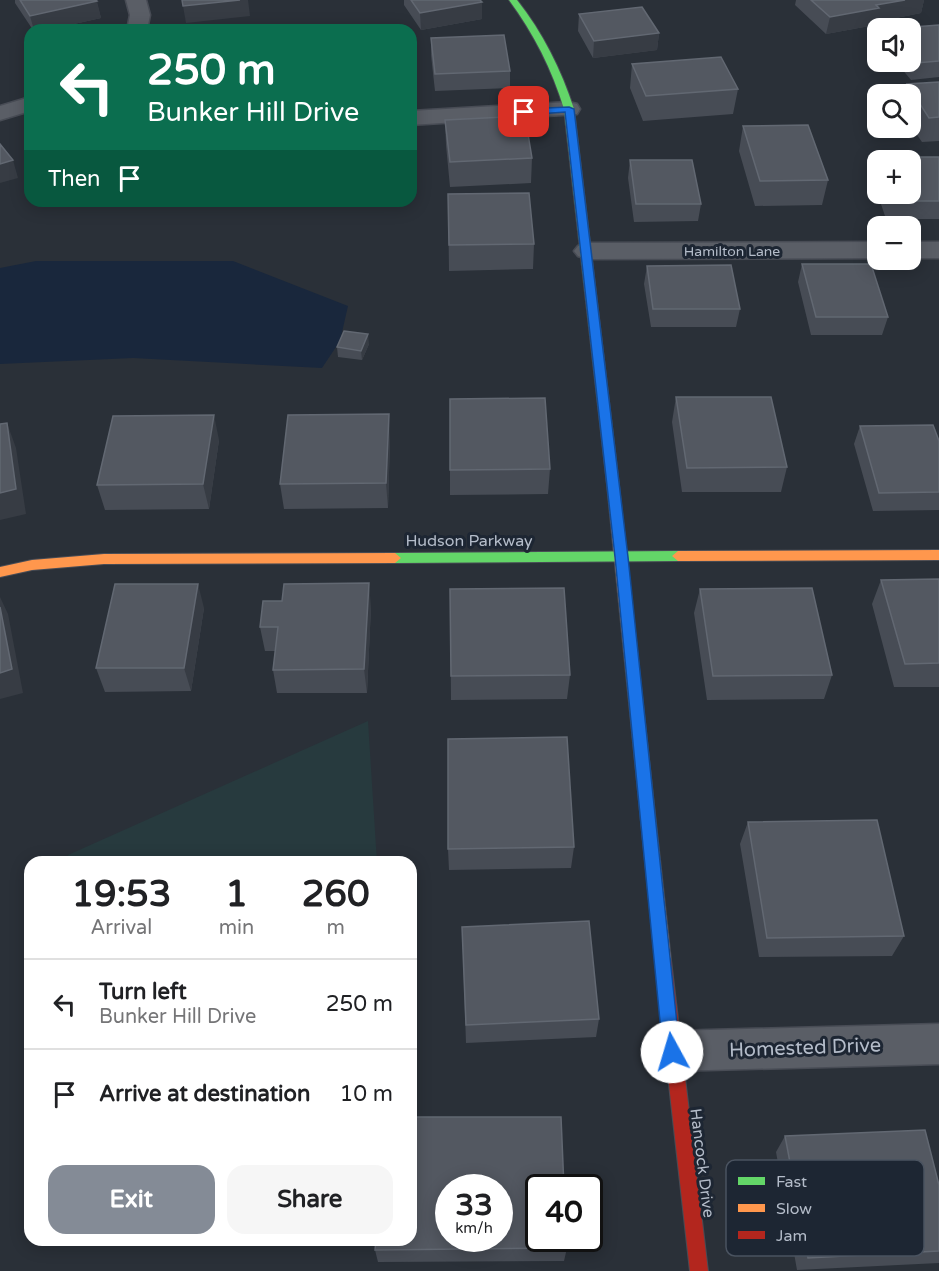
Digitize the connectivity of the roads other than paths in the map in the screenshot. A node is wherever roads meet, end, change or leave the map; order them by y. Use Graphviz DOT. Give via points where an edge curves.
graph roads {
  1 [pos="136,0"];
  2 [pos="513,0"];
  3 [pos="138,24"];
  4 [pos="24,106"];
  5 [pos="569,109"];
  6 [pos="0,113"];
  7 [pos="417,118"];
  8 [pos="867,250"];
  9 [pos="921,250"];
  10 [pos="939,250"];
  11 [pos="587,251"];
  12 [pos="939,555"];
  13 [pos="622,557"];
  14 [pos="0,572"];
  15 [pos="939,1044"];
  16 [pos="672,1052"];
  17 [pos="699,1271"];
  1 -- 3 [label="street" via="140,6"];
  2 -- 5 [label="street, Hancock Drive" via="556,65"];
  4 -- 6 [label="street"];
  5 -- 7 [label="street"];
  5 -- 11 [label="street, Hancock Drive"];
  8 -- 11 [label="street, Hamilton Lane"];
  9 -- 10 [label="street"];
  11 -- 13 [label="street, Hancock Drive"];
  12 -- 13 [label="street, Hudson Parkway"];
  13 -- 14 [label="street, Hudson Parkway" via="104,559"];
  13 -- 16 [label="street, Hancock Drive"];
  15 -- 16 [label="street, Homested Drive"];
  16 -- 17 [label="street, Hancock Drive"];
}
